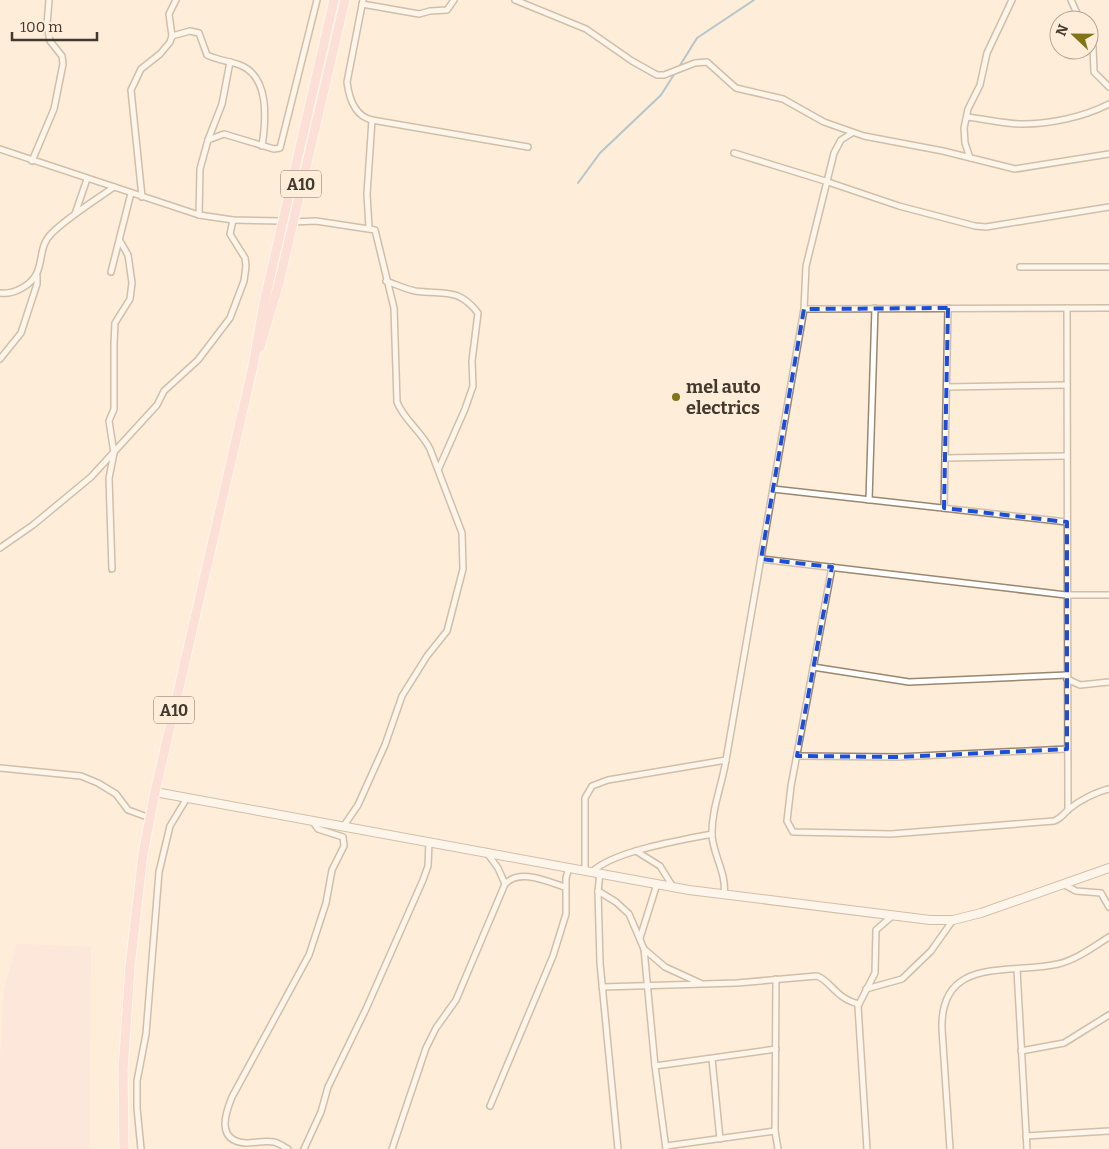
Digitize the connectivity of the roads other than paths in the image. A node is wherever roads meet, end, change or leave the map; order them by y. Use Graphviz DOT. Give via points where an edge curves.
graph roads {
  1 [pos="49,0"];
  2 [pos="176,0"];
  3 [pos="317,0"];
  4 [pos="334,0"];
  5 [pos="345,0"];
  6 [pos="454,0"];
  7 [pos="515,0"];
  8 [pos="1012,0"];
  9 [pos="362,2"];
  10 [pos="172,36"];
  11 [pos="1094,60"];
  12 [pos="230,62"];
  13 [pos="1109,87"];
  14 [pos="1109,104"];
  15 [pos="967,117"];
  16 [pos="372,120"];
  17 [pos="852,132"];
  18 [pos="208,140"];
  19 [pos="262,146"];
  20 [pos="528,147"];
  21 [pos="0,149"];
  22 [pos="734,153"];
  23 [pos="1109,154"];
  24 [pos="970,158"];
  25 [pos="32,161"];
  26 [pos="87,179"];
  27 [pos="825,181"];
  28 [pos="114,188"];
  29 [pos="131,193"];
  30 [pos="142,197"];
  31 [pos="1109,207"];
  32 [pos="199,215"];
  33 [pos="74,217"];
  34 [pos="232,220"];
  35 [pos="283,221"];
  36 [pos="294,222"];
  37 [pos="369,228"];
  38 [pos="120,241"];
  39 [pos="1020,267"];
  40 [pos="1109,267"];
  41 [pos="112,272"];
  42 [pos="38,276"];
  43 [pos="386,281"];
  44 [pos="0,293"];
  45 [pos="874,308"];
  46 [pos="948,308"];
  47 [pos="1067,308"];
  48 [pos="1109,308"];
  49 [pos="804,309"];
  50 [pos="0,359"];
  51 [pos="253,366"];
  52 [pos="1067,385"];
  53 [pos="947,387"];
  54 [pos="114,453"];
  55 [pos="1067,456"];
  56 [pos="945,458"];
  57 [pos="438,468"];
  58 [pos="773,489"];
  59 [pos="869,500"];
  60 [pos="944,508"];
  61 [pos="1066,522"];
  62 [pos="0,548"];
  63 [pos="761,559"];
  64 [pos="832,567"];
  65 [pos="112,569"];
  66 [pos="1066,595"];
  67 [pos="1109,595"];
  68 [pos="813,667"];
  69 [pos="1067,677"];
  70 [pos="1109,682"];
  71 [pos="1067,750"];
  72 [pos="797,756"];
  73 [pos="726,760"];
  74 [pos="0,768"];
  75 [pos="1109,789"];
  76 [pos="155,792"];
  77 [pos="187,798"];
  78 [pos="1068,810"];
  79 [pos="150,818"];
  80 [pos="313,822"];
  81 [pos="343,828"];
  82 [pos="712,834"];
  83 [pos="428,842"];
  84 [pos="636,851"];
  85 [pos="487,853"];
  86 [pos="569,868"];
  87 [pos="1109,868"];
  88 [pos="588,871"];
  89 [pos="600,873"];
  90 [pos="504,884"];
  91 [pos="657,884"];
  92 [pos="1062,884"];
  93 [pos="566,887"];
  94 [pos="673,887"];
  95 [pos="598,891"];
  96 [pos="724,895"];
  97 [pos="1109,907"];
  98 [pos="891,917"];
  99 [pos="953,920"];
  100 [pos="1109,937"];
  101 [pos="640,938"];
  102 [pos="644,948"];
  103 [pos="1016,970"];
  104 [pos="776,979"];
  105 [pos="647,984"];
  106 [pos="703,984"];
  107 [pos="602,987"];
  108 [pos="866,990"];
  109 [pos="859,1004"];
  110 [pos="1109,1015"];
  111 [pos="776,1049"];
  112 [pos="1021,1051"];
  113 [pos="126,1059"];
  114 [pos="712,1059"];
  115 [pos="655,1066"];
  116 [pos="490,1106"];
  117 [pos="775,1131"];
  118 [pos="1109,1131"];
  119 [pos="1026,1136"];
  120 [pos="720,1140"];
  121 [pos="666,1147"];
  122 [pos="124,1149"];
  123 [pos="130,1149"];
  124 [pos="141,1149"];
  125 [pos="288,1149"];
  126 [pos="304,1149"];
  127 [pos="392,1149"];
  128 [pos="618,1149"];
  129 [pos="778,1149"];
  130 [pos="866,1149"];
  131 [pos="950,1149"];
  132 [pos="1027,1149"];
  1 -- 25 [label="street" via="50,41 64,64 54,109"];
  2 -- 10 [label="street" via="169,14"];
  3 -- 19 [label="street" via="282,144 276,150"];
  4 -- 35 [label="main road, A10"];
  5 -- 36 [label="main road, A10"];
  6 -- 9 [label="street" via="447,10 419,14"];
  7 -- 17 [label="street" via="586,28 632,62 657,75 707,62 736,88 783,99 824,122"];
  8 -- 15 [label="street" via="987,53 980,85"];
  9 -- 16 [label="street" via="347,82 353,105 364,117"];
  10 -- 12 [label="street" via="196,31 203,39 207,55"];
  10 -- 30 [label="street" via="160,54 141,69 131,90"];
  11 -- 13 [label="street" via="1094,72"];
  12 -- 18 [label="street" via="222,104"];
  12 -- 19 [label="street" via="246,68 260,85 265,122"];
  14 -- 15 [label="street" via="1093,112 1033,124"];
  15 -- 24 [label="street" via="965,143"];
  16 -- 20 [label="street"];
  16 -- 37 [label="street" via="367,194"];
  17 -- 24 [label="street"];
  17 -- 27 [label="street" via="839,143"];
  18 -- 19 [label="street" via="224,134"];
  18 -- 32 [label="street" via="200,169"];
  21 -- 25 [label="street"];
  22 -- 27 [label="street"];
  23 -- 24 [label="street" via="1014,169"];
  25 -- 26 [label="street"];
  26 -- 28 [label="street"];
  26 -- 33 [label="street"];
  27 -- 31 [label="street" via="899,206 975,226 986,227"];
  27 -- 49 [label="street" via="822,209 806,266"];
  28 -- 29 [label="street"];
  28 -- 33 [label="street"];
  29 -- 30 [label="street"];
  29 -- 38 [label="street"];
  30 -- 32 [label="street"];
  32 -- 34 [label="street"];
  33 -- 42 [label="street" via="47,239"];
  34 -- 35 [label="street"];
  34 -- 54 [label="street" via="230,234 245,258 246,266 230,318 198,360 164,391 157,405"];
  35 -- 36 [label="street"];
  35 -- 51 [label="main road, A10" via="262,310"];
  36 -- 37 [label="street" via="307,220"];
  36 -- 51 [label="main road, A10" via="270,316"];
  37 -- 43 [label="street" via="375,230"];
  38 -- 41 [label="street"];
  38 -- 54 [label="street" via="128,255 132,283 130,298 116,323 114,409 110,421"];
  39 -- 40 [label="street"];
  42 -- 44 [label="street" via="18,290"];
  42 -- 50 [label="street" via="21,334"];
  43 -- 57 [label="street" via="394,308 397,402 400,411 425,439"];
  43 -- 57 [label="street" via="414,290 446,292 468,300 478,313 472,362 473,386"];
  45 -- 46 [label="street"];
  45 -- 49 [label="street"];
  45 -- 59 [label="street"];
  46 -- 47 [label="street"];
  46 -- 53 [label="street"];
  47 -- 48 [label="street"];
  47 -- 52 [label="street"];
  49 -- 58 [label="street"];
  51 -- 76 [label="main road, A10"];
  52 -- 53 [label="street"];
  52 -- 55 [label="street"];
  53 -- 56 [label="street"];
  54 -- 62 [label="street" via="86,482"];
  54 -- 65 [label="street" via="109,478"];
  55 -- 56 [label="street"];
  55 -- 61 [label="street"];
  56 -- 60 [label="street"];
  57 -- 81 [label="street" via="462,533 462,577 447,631 402,696 358,805"];
  58 -- 59 [label="street"];
  58 -- 63 [label="street"];
  59 -- 60 [label="street"];
  60 -- 61 [label="street"];
  61 -- 66 [label="street"];
  63 -- 64 [label="street"];
  63 -- 73 [label="street"];
  64 -- 66 [label="street"];
  64 -- 68 [label="street"];
  66 -- 67 [label="street"];
  66 -- 69 [label="street"];
  68 -- 69 [label="street" via="909,682"];
  68 -- 72 [label="street"];
  69 -- 70 [label="street" via="1080,685"];
  69 -- 71 [label="street"];
  71 -- 72 [label="street" via="898,757"];
  71 -- 78 [label="street"];
  72 -- 78 [label="street" via="788,821 793,832 891,834 1054,821"];
  73 -- 82 [label="street"];
  73 -- 88 [label="street" via="608,780 592,786 585,798"];
  74 -- 79 [label="street" via="81,776 116,794 128,810"];
  75 -- 78 [label="street"];
  76 -- 77 [label="street"];
  76 -- 79 [label="main road, A10"];
  77 -- 80 [label="street"];
  77 -- 124 [label="street" via="170,826 158,872 146,1034 137,1081"];
  79 -- 113 [label="main road, A10" via="132,937"];
  80 -- 81 [label="street"];
  80 -- 125 [label="street" via="318,829 343,837 344,846 332,870 326,903 309,955 232,1097 224,1121 229,1135 236,1141 274,1142"];
  81 -- 83 [label="street"];
  82 -- 84 [label="street"];
  82 -- 96 [label="street" via="724,879"];
  83 -- 85 [label="street"];
  83 -- 126 [label="street" via="428,862 423,880 328,1087 317,1123"];
  84 -- 88 [label="street"];
  84 -- 94 [label="street" via="660,866"];
  85 -- 86 [label="street"];
  85 -- 90 [label="street"];
  86 -- 88 [label="street"];
  86 -- 93 [label="street"];
  87 -- 92 [label="street"];
  88 -- 89 [label="street"];
  89 -- 91 [label="street"];
  89 -- 95 [label="street"];
  90 -- 93 [label="street" via="515,877 524,877"];
  90 -- 127 [label="street" via="456,1000 426,1048"];
  91 -- 94 [label="street"];
  91 -- 101 [label="street"];
  92 -- 97 [label="street" via="1076,890 1101,893"];
  92 -- 99 [label="street"];
  93 -- 116 [label="street" via="566,914 553,956"];
  94 -- 96 [label="street"];
  95 -- 101 [label="street" via="629,914"];
  95 -- 107 [label="street"];
  96 -- 98 [label="street"];
  98 -- 99 [label="street"];
  98 -- 108 [label="street" via="876,930 876,969"];
  99 -- 108 [label="street" via="931,951 902,979"];
  100 -- 103 [label="street" via="1066,962"];
  101 -- 102 [label="street"];
  102 -- 105 [label="street"];
  102 -- 106 [label="street" via="665,967"];
  103 -- 112 [label="street"];
  103 -- 131 [label="street" via="979,972 950,992 943,1004"];
  104 -- 106 [label="street"];
  104 -- 109 [label="street" via="820,976 840,996"];
  104 -- 111 [label="street"];
  105 -- 106 [label="street"];
  105 -- 107 [label="street"];
  105 -- 115 [label="street"];
  107 -- 128 [label="street"];
  108 -- 109 [label="street"];
  109 -- 130 [label="street"];
  110 -- 112 [label="street" via="1064,1043"];
  111 -- 114 [label="street"];
  111 -- 117 [label="street"];
  112 -- 119 [label="street"];
  113 -- 122 [label="main road, A10" via="123,1070"];
  113 -- 123 [label="main road, A10"];
  114 -- 115 [label="street"];
  114 -- 120 [label="street"];
  115 -- 121 [label="street"];
  117 -- 120 [label="street"];
  117 -- 129 [label="street"];
  118 -- 119 [label="street"];
  119 -- 132 [label="street"];
  120 -- 121 [label="street"];
}
